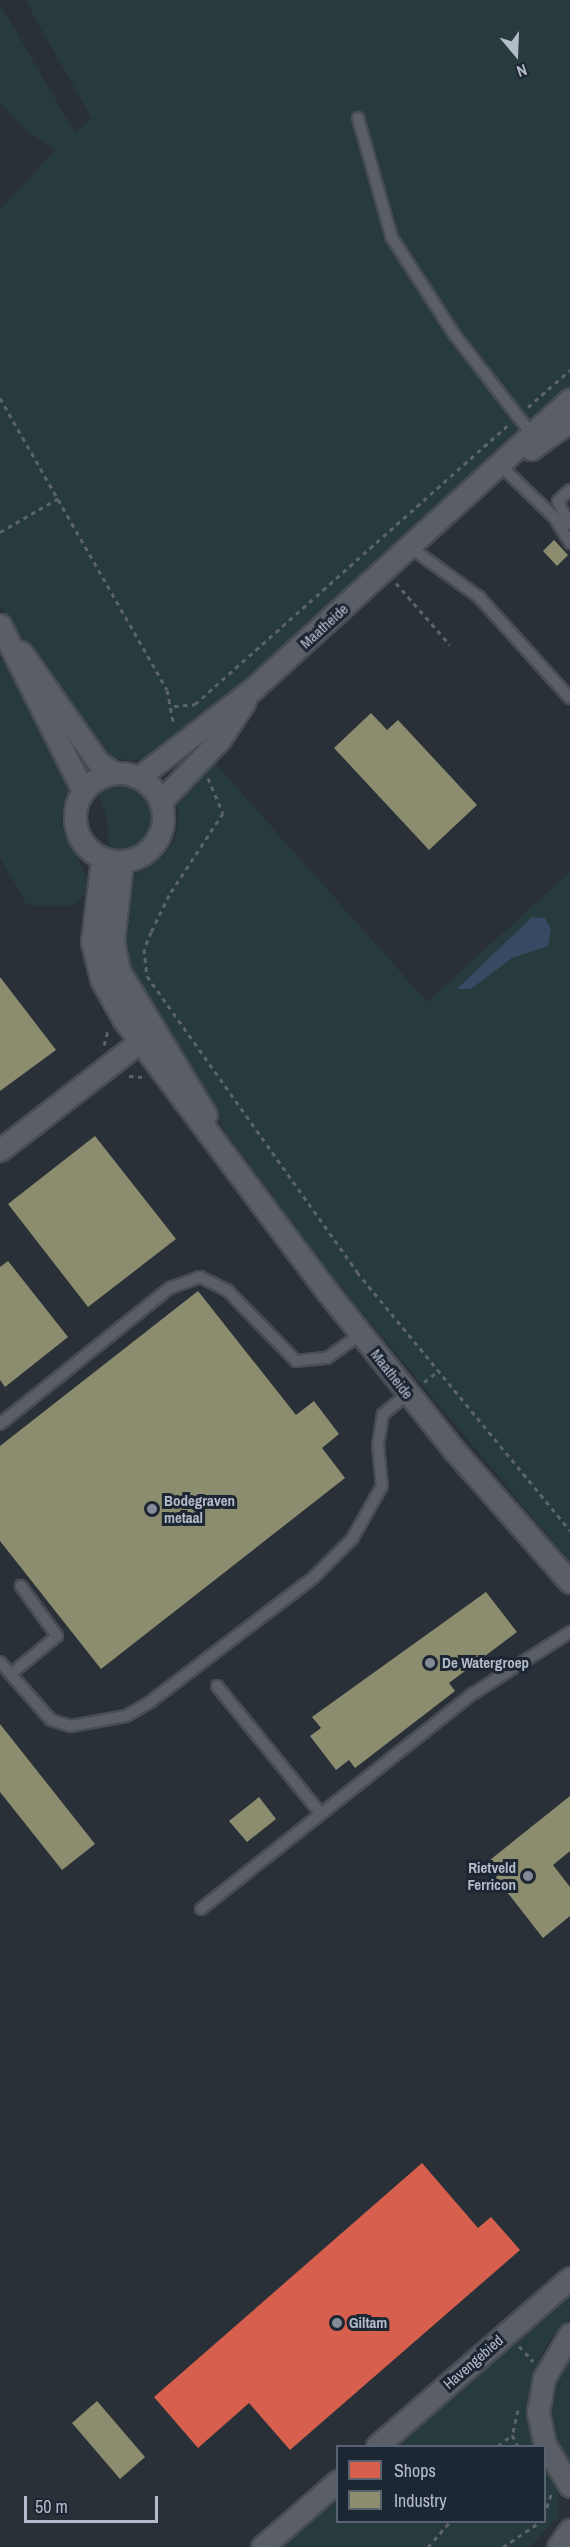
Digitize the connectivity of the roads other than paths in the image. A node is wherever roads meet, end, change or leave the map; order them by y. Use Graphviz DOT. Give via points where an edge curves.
graph roads {
  1 [pos="358,118"];
  2 [pos="570,406"];
  3 [pos="535,439"];
  4 [pos="502,467"];
  5 [pos="570,490"];
  6 [pos="555,519"];
  7 [pos="570,525"];
  8 [pos="570,543"];
  9 [pos="411,548"];
  10 [pos="2,629"];
  11 [pos="254,688"];
  12 [pos="570,698"];
  13 [pos="114,773"];
  14 [pos="139,777"];
  15 [pos="82,791"];
  16 [pos="160,802"];
  17 [pos="112,860"];
  18 [pos="148,1036"];
  19 [pos="0,1150"];
  20 [pos="361,1334"];
  21 [pos="408,1394"];
  22 [pos="0,1424"];
  23 [pos="570,1582"];
  24 [pos="21,1586"];
  25 [pos="570,1632"];
  26 [pos="0,1662"];
  27 [pos="10,1674"];
  28 [pos="217,1686"];
  29 [pos="321,1814"];
  30 [pos="201,1909"];
  31 [pos="570,2278"];
  32 [pos="570,2334"];
  33 [pos="378,2445"];
  34 [pos="336,2483"];
  35 [pos="570,2486"];
  36 [pos="570,2530"];
  37 [pos="262,2547"];
  38 [pos="558,2547"];
  1 -- 3 [label="lane" via="392,238 454,334"];
  2 -- 3 [label="street, Maatheide"];
  3 -- 4 [label="street, Maatheide"];
  4 -- 6 [label="lane"];
  4 -- 9 [label="street, Maatheide"];
  5 -- 7 [label="lane" via="558,501"];
  6 -- 7 [label="lane"];
  6 -- 8 [label="lane"];
  9 -- 11 [label="street, Maatheide"];
  9 -- 12 [label="lane" via="479,597"];
  10 -- 13 [label="street" via="56,696 98,762"];
  10 -- 15 [label="street"];
  11 -- 14 [label="street, Maatheide"];
  11 -- 16 [label="street" via="219,739"];
  13 -- 14 [label="street"];
  13 -- 15 [label="street"];
  14 -- 16 [label="street"];
  15 -- 17 [label="street" via="76,830"];
  16 -- 17 [label="street" via="158,839 136,858"];
  17 -- 18 [label="street, Maatheide" via="92,942 106,991"];
  18 -- 19 [label="street"];
  18 -- 20 [label="street, Maatheide" via="226,1156"];
  20 -- 21 [label="street, Maatheide"];
  20 -- 22 [label="lane" via="327,1358 296,1361 228,1290 200,1277 170,1288"];
  21 -- 23 [label="street, Maatheide"];
  21 -- 27 [label="lane" via="383,1414 378,1445 382,1486 352,1539 314,1577 198,1670 126,1716 71,1726 51,1720"];
  24 -- 27 [label="lane" via="57,1636"];
  25 -- 29 [label="lane" via="474,1693"];
  26 -- 27 [label="lane"];
  28 -- 29 [label="lane"];
  29 -- 30 [label="lane"];
  31 -- 33 [label="street, Havengebied"];
  32 -- 35 [label="street" via="544,2378 541,2433"];
  34 -- 37 [label="street"];
  36 -- 38 [label="street"];
}
